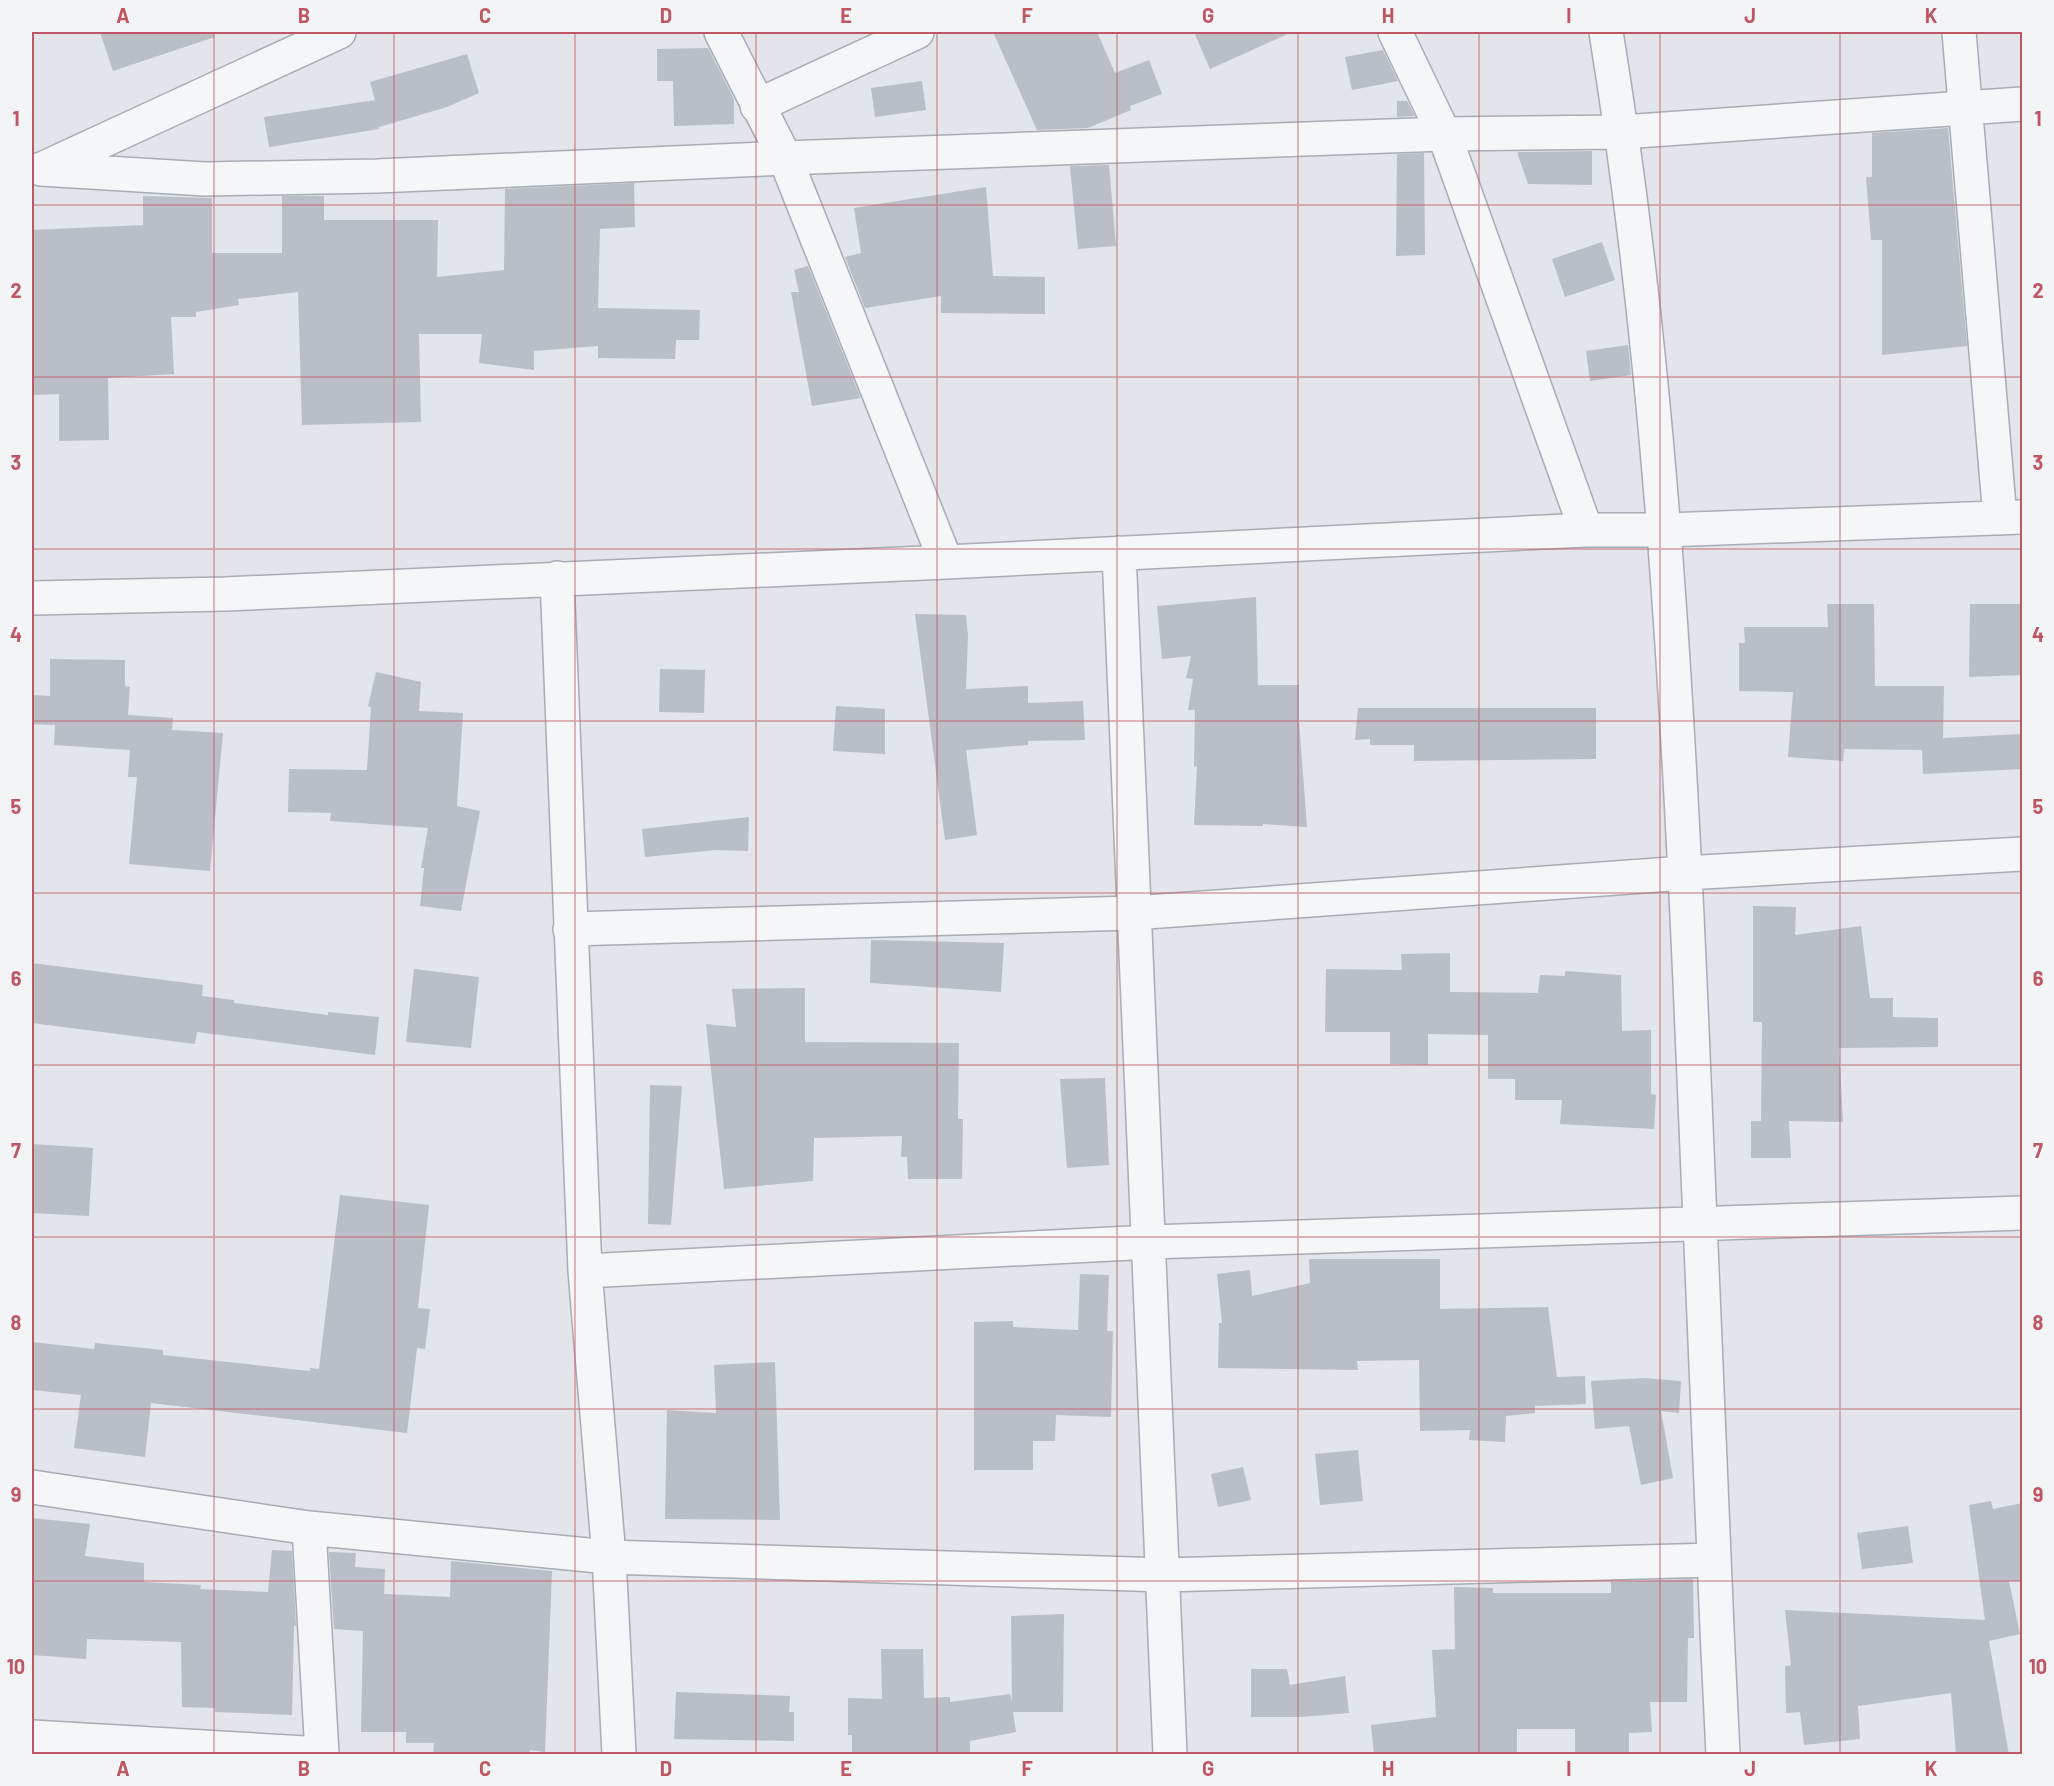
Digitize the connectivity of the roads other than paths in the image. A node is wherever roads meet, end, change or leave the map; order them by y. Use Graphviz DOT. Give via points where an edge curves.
graph roads {
  1 [pos="339,32"];
  2 [pos="721,32"];
  3 [pos="917,32"];
  4 [pos="1395,32"];
  5 [pos="1606,32"];
  6 [pos="1959,32"];
  7 [pos="2022,104"];
  8 [pos="757,106"];
  9 [pos="1966,107"];
  10 [pos="1623,132"];
  11 [pos="1444,134"];
  12 [pos="785,158"];
  13 [pos="36,171"];
  14 [pos="2011,518"];
  15 [pos="1586,530"];
  16 [pos="1666,530"];
  17 [pos="1119,553"];
  18 [pos="946,562"];
  19 [pos="557,578"];
  20 [pos="32,598"];
  21 [pos="2022,854"];
  22 [pos="1685,873"];
  23 [pos="1133,913"];
  24 [pos="570,929"];
  25 [pos="2022,1213"];
  26 [pos="1700,1223"];
  27 [pos="1149,1242"];
  28 [pos="585,1271"];
  29 [pos="32,1487"];
  30 [pos="309,1528"];
  31 [pos="609,1557"];
  32 [pos="1713,1560"];
  33 [pos="1164,1575"];
  34 [pos="32,1737"];
  35 [pos="322,1754"];
  36 [pos="619,1755"];
  37 [pos="1170,1755"];
  38 [pos="1723,1755"];
  1 -- 13 [label="street"];
  2 -- 8 [label="street"];
  3 -- 8 [label="street"];
  4 -- 11 [label="street"];
  5 -- 10 [label="street"];
  6 -- 9 [label="street"];
  7 -- 9 [label="street"];
  8 -- 12 [label="street"];
  9 -- 10 [label="street"];
  9 -- 14 [label="street"];
  10 -- 11 [label="street"];
  10 -- 16 [label="street"];
  11 -- 12 [label="street"];
  11 -- 15 [label="street"];
  12 -- 13 [label="street" via="377,176 205,179"];
  12 -- 18 [label="street"];
  14 -- 16 [label="street"];
  15 -- 16 [label="street"];
  15 -- 17 [label="street"];
  16 -- 22 [label="street"];
  17 -- 18 [label="street"];
  17 -- 23 [label="street"];
  18 -- 19 [label="street"];
  19 -- 20 [label="street" via="225,594"];
  19 -- 24 [label="street"];
  21 -- 22 [label="street"];
  22 -- 23 [label="street"];
  22 -- 26 [label="street"];
  23 -- 24 [label="street"];
  23 -- 27 [label="street"];
  24 -- 28 [label="street"];
  25 -- 26 [label="street"];
  26 -- 27 [label="street"];
  26 -- 32 [label="street"];
  27 -- 28 [label="street"];
  27 -- 33 [label="street"];
  28 -- 31 [label="street"];
  29 -- 30 [label="street"];
  30 -- 31 [label="street"];
  30 -- 35 [label="street"];
  31 -- 33 [label="street"];
  31 -- 36 [label="street"];
  32 -- 33 [label="street"];
  32 -- 38 [label="street"];
  33 -- 37 [label="street"];
  34 -- 35 [label="street"];
}
